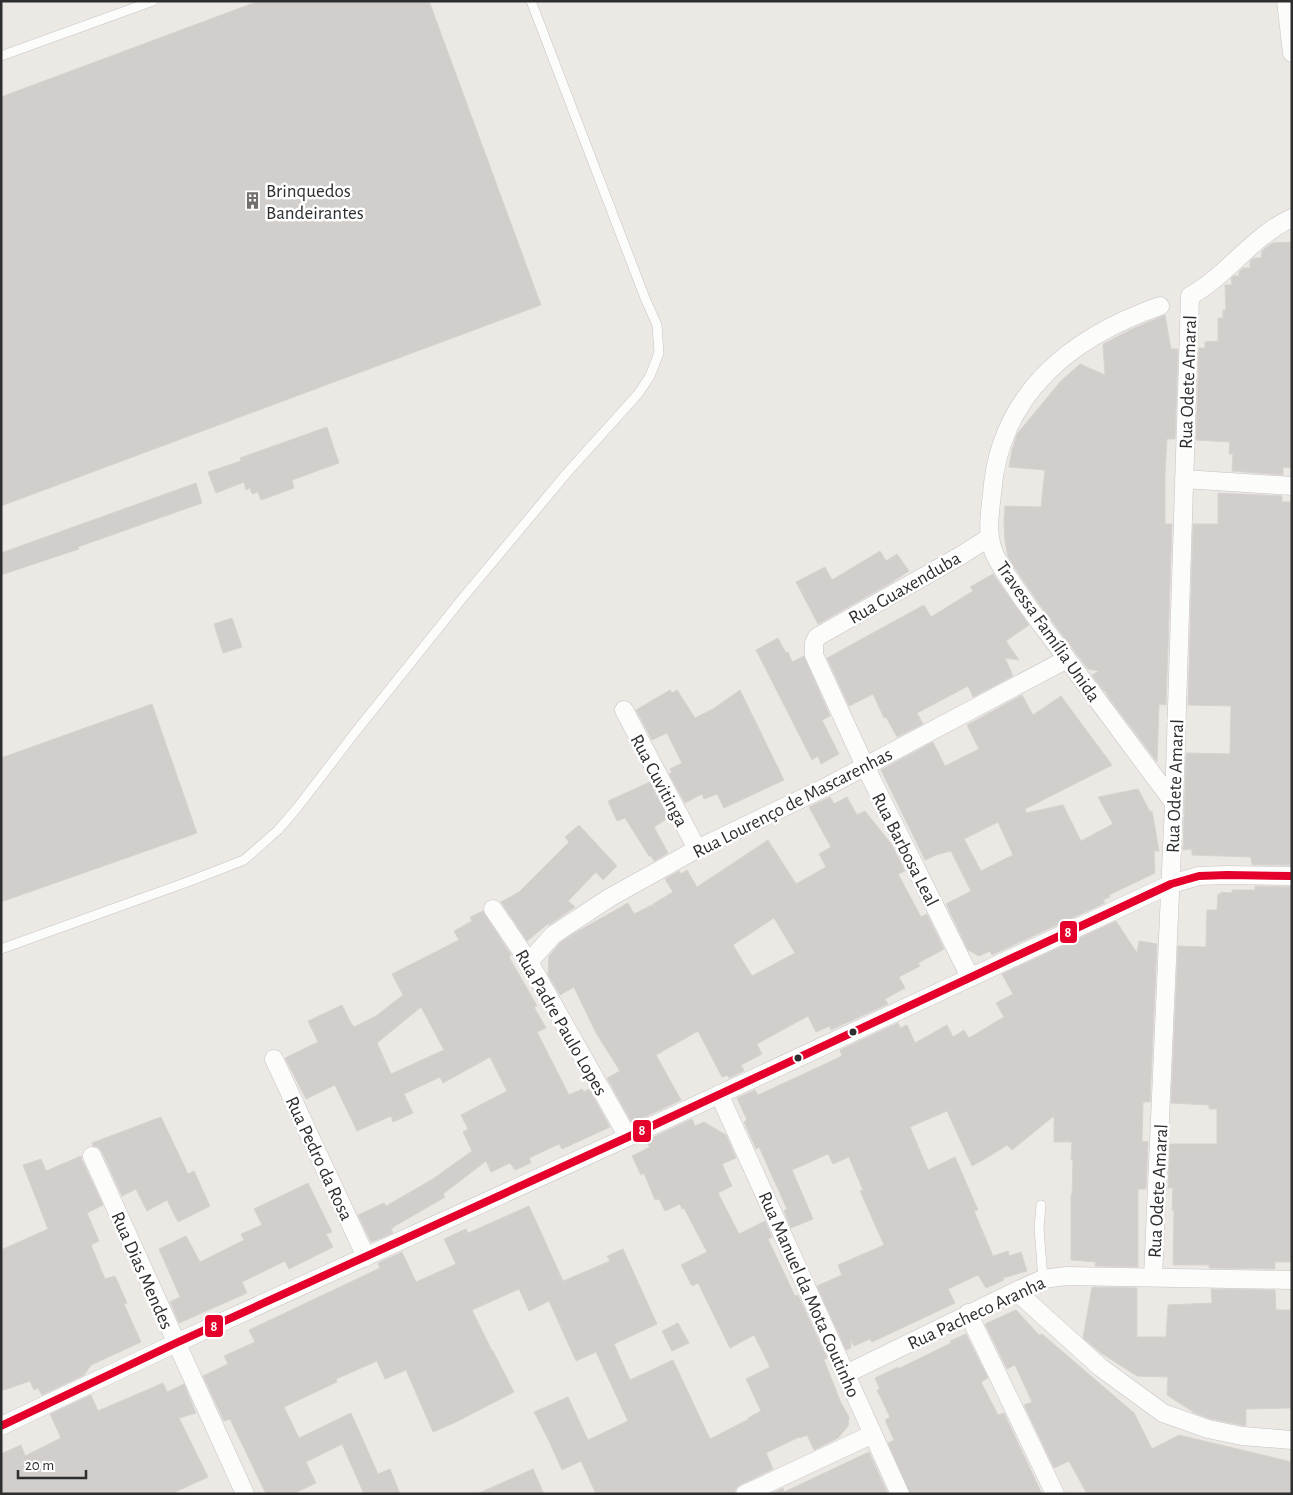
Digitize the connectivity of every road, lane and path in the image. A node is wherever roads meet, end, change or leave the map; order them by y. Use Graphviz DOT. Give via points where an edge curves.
graph roads {
  1 [pos="153,1"];
  2 [pos="531,1"];
  3 [pos="1286,1"];
  4 [pos="1292,53"];
  5 [pos="1,56"];
  6 [pos="1292,218"];
  7 [pos="1160,306"];
  8 [pos="1184,479"];
  9 [pos="1292,486"];
  10 [pos="990,537"];
  11 [pos="817,637"];
  12 [pos="1067,659"];
  13 [pos="624,710"];
  14 [pos="865,766"];
  15 [pos="1174,803"];
  16 [pos="697,849"];
  17 [pos="1292,876"];
  18 [pos="1171,884"];
  19 [pos="494,909"];
  20 [pos="1,949"];
  21 [pos="529,962"];
  22 [pos="970,977"];
  23 [pos="274,1059"];
  24 [pos="720,1094"];
  25 [pos="628,1137"];
  26 [pos="92,1156"];
  27 [pos="1041,1205"];
  28 [pos="366,1256"];
  29 [pos="1153,1277"];
  30 [pos="1044,1279"];
  31 [pos="1292,1280"];
  32 [pos="1016,1291"];
  33 [pos="968,1313"];
  34 [pos="176,1343"];
  35 [pos="846,1374"];
  36 [pos="1,1426"];
  37 [pos="874,1434"];
  38 [pos="1292,1440"];
  39 [pos="245,1494"];
  40 [pos="745,1494"];
  41 [pos="900,1494"];
  42 [pos="1055,1494"];
  1 -- 5 [label="lane"];
  2 -- 20 [label="lane" via="657,325 658,353 650,376 461,600 278,830 244,860"];
  3 -- 4 [label="street"];
  6 -- 8 [label="street, Rua Odete Amaral" via="1261,236 1225,271 1190,296"];
  7 -- 10 [label="street, Travessa Família Unida" via="1102,331 1083,343 1050,368 1023,402 1007,428 999,450 992,485"];
  8 -- 9 [label="street"];
  8 -- 15 [label="street, Rua Odete Amaral"];
  10 -- 11 [label="street, Rua Guaxenduba"];
  10 -- 12 [label="street, Travessa Família Unida" via="998,562"];
  11 -- 14 [label="street, Rua Barbosa Leal" via="814,655"];
  12 -- 14 [label="street, Rua Lourenço de Mascarenhas"];
  12 -- 15 [label="street, Travessa Família Unida"];
  13 -- 16 [label="street, Rua Cuvitinga"];
  14 -- 16 [label="street, Rua Lourenço de Mascarenhas"];
  14 -- 22 [label="street, Rua Barbosa Leal"];
  15 -- 18 [label="street, Rua Odete Amaral"];
  16 -- 21 [label="street, Rua Lourenço de Mascarenhas" via="609,898 553,935"];
  17 -- 18 [label="street" via="1199,876"];
  18 -- 22 [label="street"];
  18 -- 29 [label="street, Rua Odete Amaral"];
  19 -- 21 [label="street, Rua Padre Paulo Lopes"];
  21 -- 25 [label="street, Rua Padre Paulo Lopes"];
  22 -- 24 [label="street"];
  23 -- 28 [label="street, Rua Pedro da Rosa"];
  24 -- 25 [label="street"];
  24 -- 35 [label="street, Rua Manuel da Mota Coutinho"];
  25 -- 28 [label="street"];
  26 -- 34 [label="street, Rua Dias Mendes"];
  27 -- 30 [label="lane" via="1039,1228"];
  28 -- 34 [label="street"];
  29 -- 30 [label="street, Rua Pacheco Aranha" via="1066,1276"];
  29 -- 31 [label="street, Rua Pacheco Aranha"];
  30 -- 32 [label="street, Rua Pacheco Aranha"];
  32 -- 33 [label="street, Rua Pacheco Aranha"];
  32 -- 38 [label="street" via="1100,1367 1163,1412 1208,1429 1242,1436"];
  33 -- 35 [label="street, Rua Pacheco Aranha"];
  33 -- 42 [label="street"];
  34 -- 36 [label="street"];
  34 -- 39 [label="street, Rua Dias Mendes"];
  35 -- 37 [label="street, Rua Manuel da Mota Coutinho"];
  37 -- 40 [label="street"];
  37 -- 41 [label="street, Rua Manuel da Mota Coutinho"];
}
